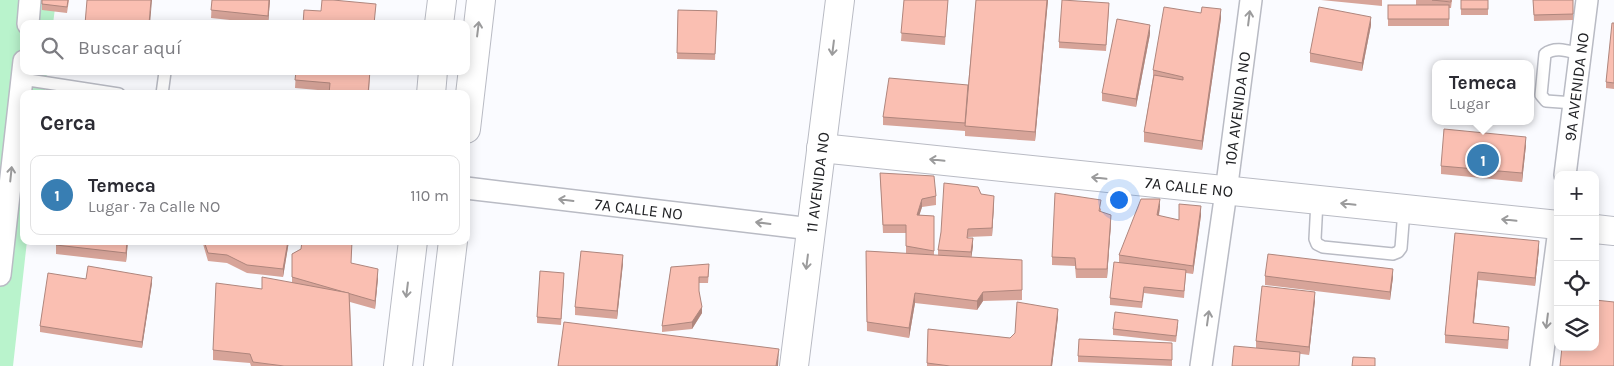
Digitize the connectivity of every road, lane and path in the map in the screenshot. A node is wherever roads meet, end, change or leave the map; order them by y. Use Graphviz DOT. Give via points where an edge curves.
graph roads {
  1 [pos="30,0"];
  2 [pos="442,0"];
  3 [pos="481,0"];
  4 [pos="840,0"];
  5 [pos="1251,0"];
  6 [pos="1587,0"];
  7 [pos="28,20"];
  8 [pos="440,20"];
  9 [pos="1580,54"];
  10 [pos="22,75"];
  11 [pos="43,75"];
  12 [pos="165,75"];
  13 [pos="433,75"];
  14 [pos="103,90"];
  15 [pos="163,90"];
  16 [pos="431,90"];
  17 [pos="470,95"];
  18 [pos="1574,103"];
  19 [pos="13,135"];
  20 [pos="821,148"];
  21 [pos="1566,171"];
  22 [pos="470,188"];
  23 [pos="1226,192"];
  24 [pos="1317,201"];
  25 [pos="1404,210"];
  26 [pos="1554,225"];
  27 [pos="811,229"];
  28 [pos="1599,229"];
  29 [pos="1614,231"];
  30 [pos="413,245"];
  31 [pos="453,245"];
  32 [pos="1555,261"];
  33 [pos="0,274"];
  34 [pos="398,366"];
  35 [pos="438,366"];
  36 [pos="794,366"];
  37 [pos="1201,366"];
  38 [pos="1541,366"];
  1 -- 7 [label="street"];
  2 -- 8 [label="street"];
  17 -- 3 [label="street, one-way"];
  4 -- 20 [label="street, 11 AVENIDA NO, one-way"];
  23 -- 5 [label="street, 10A AVENIDA NO, one-way"];
  6 -- 9 [label="street, 9A AVENIDA NO"];
  9 -- 18 [label="street, 9A AVENIDA NO"];
  9 -- 18 [label="lane" via="1555,49 1545,54 1543,99"];
  10 -- 19 [label="street"];
  11 -- 14 [label="lane"];
  12 -- 15 [label="lane"];
  13 -- 16 [label="street"];
  18 -- 21 [label="street, 9A AVENIDA NO"];
  33 -- 19 [label="street, one-way"];
  23 -- 20 [label="street, 7A CALLE NO, one-way"];
  20 -- 27 [label="street, 11 AVENIDA NO"];
  27 -- 22 [label="street, 7A CALLE NO, one-way"];
  23 -- 24 [label="street, 7A CALLE NO"];
  37 -- 23 [label="street, 10A AVENIDA NO, one-way"];
  25 -- 24 [label="street, 7A CALLE NO, one-way"];
  24 -- 25 [label="lane" via="1315,239 1323,247 1398,252"];
  26 -- 25 [label="street, 7A CALLE NO, one-way"];
  27 -- 36 [label="street, 11 AVENIDA NO, one-way"];
  28 -- 29 [label="street"];
  30 -- 34 [label="street, one-way"];
  31 -- 35 [label="street"];
  32 -- 38 [label="street, one-way"];
}
